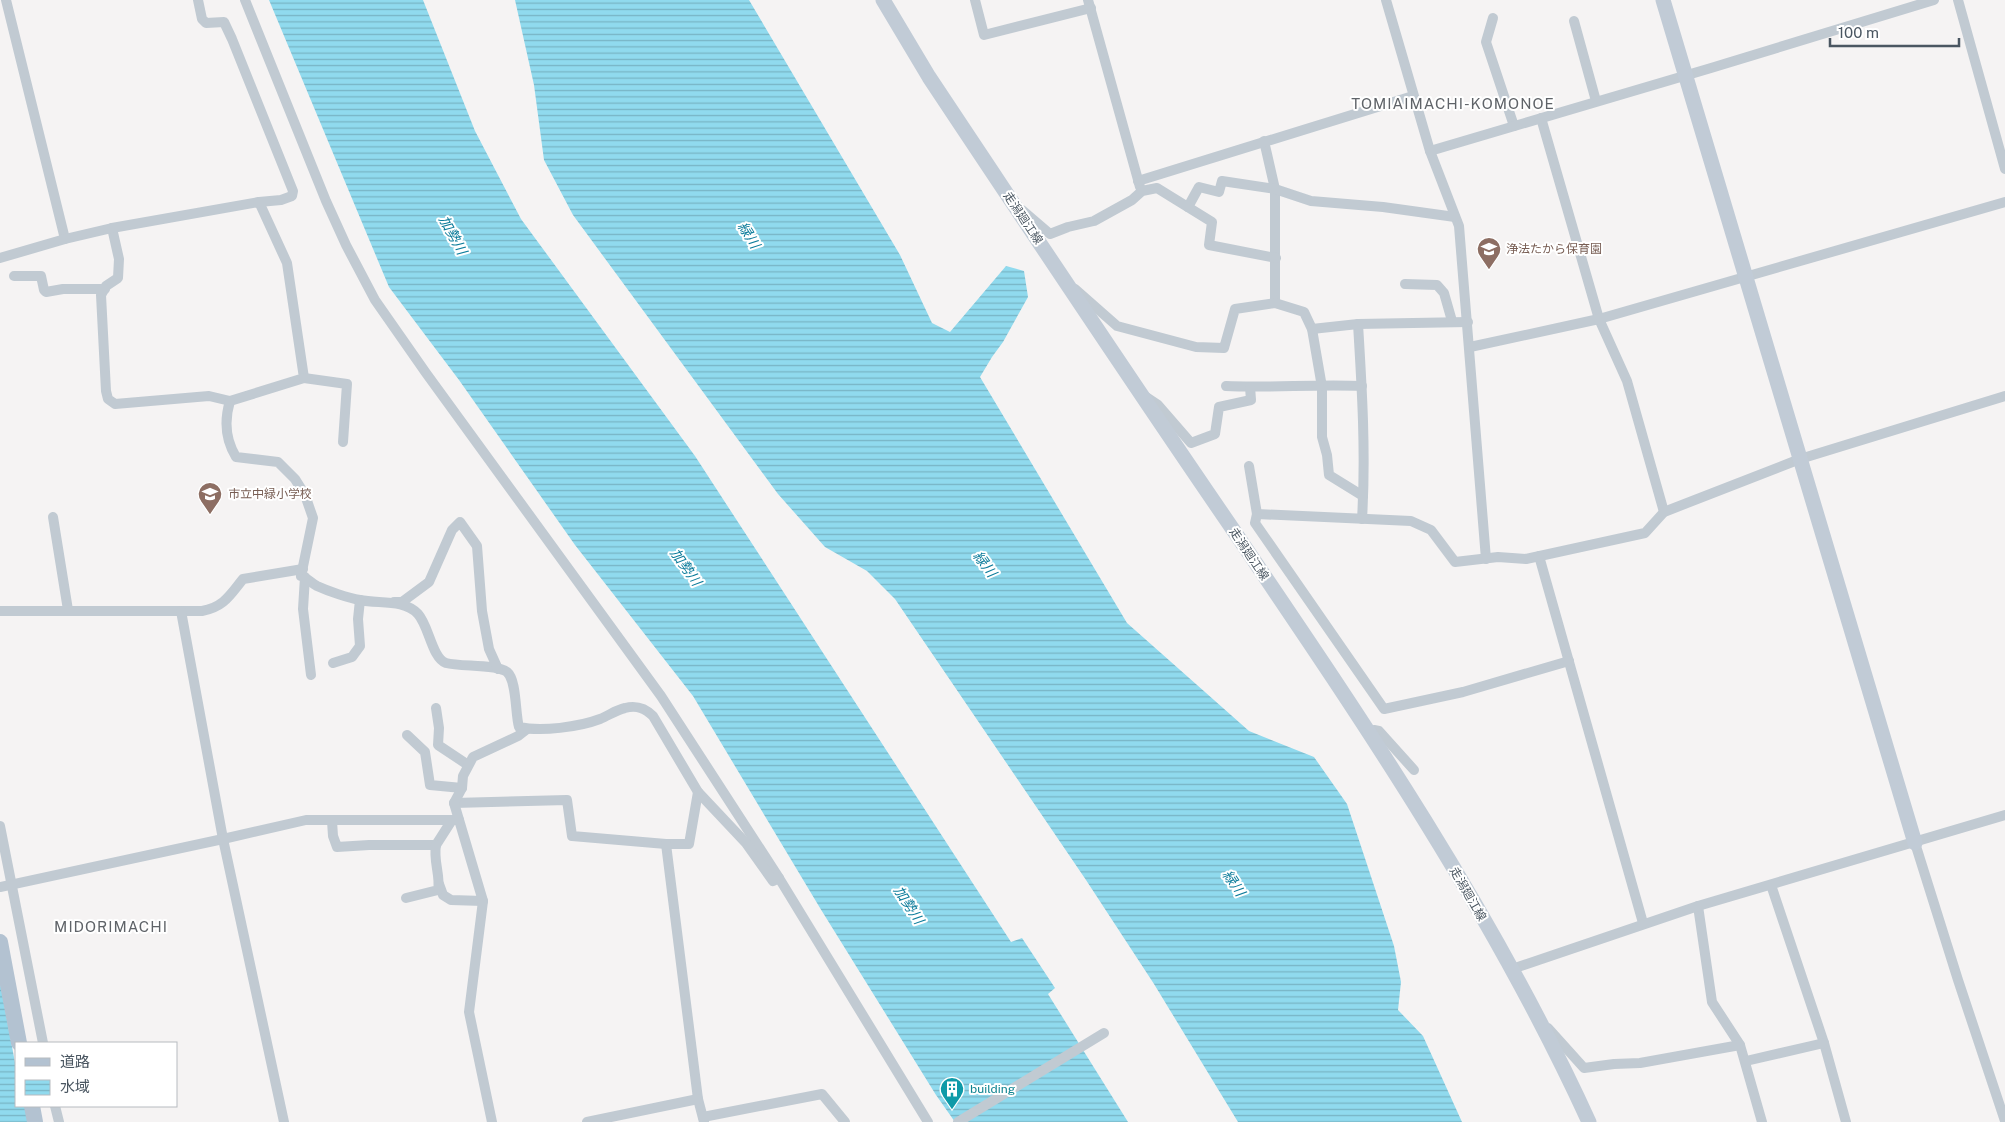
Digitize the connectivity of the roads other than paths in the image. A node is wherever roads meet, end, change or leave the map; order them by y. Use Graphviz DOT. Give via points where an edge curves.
graph roads {
  1 [pos="6,0"];
  2 [pos="198,0"];
  3 [pos="245,0"];
  4 [pos="883,0"];
  5 [pos="975,0"];
  6 [pos="1386,0"];
  7 [pos="1663,0"];
  8 [pos="1934,0"];
  9 [pos="1958,0"];
  10 [pos="1090,4"];
  11 [pos="1493,18"];
  12 [pos="1574,21"];
  13 [pos="1685,75"];
  14 [pos="1413,96"];
  15 [pos="1596,101"];
  16 [pos="1541,118"];
  17 [pos="1514,126"];
  18 [pos="1264,142"];
  19 [pos="1430,151"];
  20 [pos="2005,169"];
  21 [pos="1138,181"];
  22 [pos="1275,189"];
  23 [pos="1142,191"];
  24 [pos="1010,199"];
  25 [pos="259,202"];
  26 [pos="2005,202"];
  27 [pos="1188,207"];
  28 [pos="1455,217"];
  29 [pos="112,228"];
  30 [pos="65,239"];
  31 [pos="0,258"];
  32 [pos="1276,258"];
  33 [pos="14,276"];
  34 [pos="1746,277"];
  35 [pos="1064,278"];
  36 [pos="1405,284"];
  37 [pos="105,289"];
  38 [pos="1275,303"];
  39 [pos="1599,319"];
  40 [pos="1452,321"];
  41 [pos="1468,322"];
  42 [pos="1358,324"];
  43 [pos="1312,329"];
  44 [pos="1470,347"];
  45 [pos="304,378"];
  46 [pos="1321,384"];
  47 [pos="1226,386"];
  48 [pos="1362,386"];
  49 [pos="1250,387"];
  50 [pos="1143,395"];
  51 [pos="2005,396"];
  52 [pos="230,401"];
  53 [pos="343,442"];
  54 [pos="1800,459"];
  55 [pos="1249,466"];
  56 [pos="1363,496"];
  57 [pos="1664,512"];
  58 [pos="1257,514"];
  59 [pos="53,517"];
  60 [pos="1362,519"];
  61 [pos="1539,556"];
  62 [pos="1486,559"];
  63 [pos="304,573"];
  64 [pos="360,600"];
  65 [pos="390,602"];
  66 [pos="68,610"];
  67 [pos="0,611"];
  68 [pos="181,611"];
  69 [pos="1569,662"];
  70 [pos="333,663"];
  71 [pos="498,669"];
  72 [pos="311,675"];
  73 [pos="436,708"];
  74 [pos="528,729"];
  75 [pos="1368,732"];
  76 [pos="406,735"];
  77 [pos="438,745"];
  78 [pos="422,749"];
  79 [pos="468,765"];
  80 [pos="1414,770"];
  81 [pos="462,788"];
  82 [pos="698,792"];
  83 [pos="454,803"];
  84 [pos="2005,815"];
  85 [pos="456,820"];
  86 [pos="332,821"];
  87 [pos="0,826"];
  88 [pos="223,839"];
  89 [pos="1914,843"];
  90 [pos="666,844"];
  91 [pos="436,845"];
  92 [pos="779,878"];
  93 [pos="439,884"];
  94 [pos="1772,885"];
  95 [pos="5,886"];
  96 [pos="406,898"];
  97 [pos="483,901"];
  98 [pos="1698,906"];
  99 [pos="1643,923"];
  100 [pos="0,942"];
  101 [pos="1512,969"];
  102 [pos="1538,1016"];
  103 [pos="1104,1033"];
  104 [pos="18,1042"];
  105 [pos="43,1042"];
  106 [pos="1824,1043"];
  107 [pos="1740,1045"];
  108 [pos="1746,1061"];
  109 [pos="698,1099"];
  110 [pos="32,1107"];
  111 [pos="55,1107"];
  112 [pos="704,1120"];
  113 [pos="2005,1121"];
  114 [pos="36,1122"];
  115 [pos="59,1122"];
  116 [pos="284,1122"];
  117 [pos="492,1122"];
  118 [pos="587,1122"];
  119 [pos="845,1122"];
  120 [pos="928,1122"];
  121 [pos="958,1122"];
  122 [pos="1589,1122"];
  123 [pos="1762,1122"];
  124 [pos="1846,1122"];
  1 -- 30 [label="street"];
  2 -- 25 [label="street" via="206,23 224,22 293,191 292,196 281,200"];
  3 -- 92 [label="street" via="326,201 375,300 661,696"];
  4 -- 24 [label="main road, 走潟廻江線" via="929,77"];
  5 -- 10 [label="street" via="984,35"];
  6 -- 14 [label="street"];
  7 -- 13 [label="main road"];
  8 -- 13 [label="street"];
  9 -- 20 [label="street"];
  10 -- 21 [label="street"];
  11 -- 17 [label="street" via="1486,42"];
  12 -- 15 [label="street"];
  13 -- 15 [label="street"];
  13 -- 34 [label="main road"];
  14 -- 18 [label="street"];
  14 -- 19 [label="street"];
  15 -- 16 [label="street"];
  16 -- 17 [label="street"];
  16 -- 39 [label="street"];
  17 -- 19 [label="street"];
  18 -- 21 [label="street"];
  18 -- 22 [label="street"];
  19 -- 28 [label="street"];
  21 -- 23 [label="street"];
  22 -- 27 [label="street" via="1222,181 1219,192 1199,187"];
  22 -- 28 [label="street" via="1311,201"];
  22 -- 32 [label="street"];
  23 -- 24 [label="street" via="1094,221 1050,234"];
  23 -- 27 [label="street" via="1157,188"];
  24 -- 35 [label="main road, 走潟廻江線"];
  25 -- 29 [label="street"];
  25 -- 45 [label="street" via="286,263"];
  26 -- 34 [label="street"];
  27 -- 32 [label="street" via="1212,222 1209,245"];
  28 -- 41 [label="street" via="1459,226"];
  29 -- 30 [label="street"];
  29 -- 37 [label="street" via="119,259 118,278"];
  30 -- 31 [label="street"];
  32 -- 38 [label="street"];
  33 -- 37 [label="street" via="41,276 46,292"];
  34 -- 39 [label="street"];
  34 -- 54 [label="main road"];
  35 -- 38 [label="street" via="1117,326 1196,347 1224,348 1235,309"];
  35 -- 50 [label="main road, 走潟廻江線"];
  36 -- 40 [label="street" via="1437,285 1444,293"];
  37 -- 52 [label="street" via="101,295 108,399 115,404 209,396"];
  38 -- 43 [label="street" via="1304,312"];
  39 -- 44 [label="street"];
  39 -- 57 [label="street" via="1628,381"];
  40 -- 41 [label="street"];
  40 -- 42 [label="street"];
  41 -- 44 [label="street"];
  42 -- 43 [label="street"];
  42 -- 48 [label="street"];
  43 -- 46 [label="street"];
  44 -- 62 [label="street"];
  45 -- 52 [label="street"];
  45 -- 53 [label="street" via="347,384"];
  46 -- 48 [label="street"];
  46 -- 49 [label="street"];
  46 -- 56 [label="street" via="1322,437 1330,476"];
  47 -- 49 [label="street"];
  48 -- 56 [label="street"];
  49 -- 50 [label="street" via="1251,400 1218,407 1215,434 1191,443 1158,405"];
  50 -- 75 [label="main road, 走潟廻江線"];
  51 -- 54 [label="street"];
  52 -- 63 [label="street" via="226,424 230,447 236,457 278,462 305,495 313,518"];
  54 -- 57 [label="street"];
  54 -- 89 [label="main road"];
  55 -- 58 [label="street"];
  56 -- 60 [label="street"];
  57 -- 61 [label="street" via="1644,533"];
  58 -- 60 [label="street"];
  58 -- 69 [label="street" via="1254,523 1384,709 1463,692"];
  59 -- 66 [label="street"];
  60 -- 62 [label="street" via="1412,521 1431,530 1455,562"];
  61 -- 62 [label="street"];
  61 -- 69 [label="street"];
  63 -- 64 [label="street" via="316,586"];
  63 -- 68 [label="street" via="243,579 216,609"];
  63 -- 72 [label="street" via="303,610"];
  64 -- 65 [label="street"];
  64 -- 70 [label="street" via="360,646 352,658"];
  65 -- 71 [label="street" via="410,608 419,615 436,654 445,662"];
  65 -- 71 [label="street" via="402,602 429,582 452,530 460,522 477,546 482,612 489,649"];
  66 -- 67 [label="street"];
  66 -- 68 [label="street"];
  68 -- 88 [label="street"];
  69 -- 99 [label="street"];
  71 -- 74 [label="street" via="507,672 511,678 519,727"];
  73 -- 77 [label="street"];
  74 -- 79 [label="street" via="473,757"];
  74 -- 82 [label="street" via="566,726 598,720 625,708 644,708 653,716"];
  75 -- 80 [label="street" via="1379,732"];
  75 -- 101 [label="main road, 走潟廻江線"];
  76 -- 78 [label="street"];
  77 -- 78 [label="street"];
  77 -- 79 [label="street"];
  78 -- 81 [label="street" via="430,785"];
  79 -- 81 [label="street"];
  81 -- 83 [label="street"];
  82 -- 90 [label="street" via="689,844"];
  82 -- 92 [label="street" via="746,844 773,880"];
  83 -- 85 [label="street"];
  83 -- 90 [label="street" via="567,800 572,836"];
  84 -- 89 [label="street"];
  85 -- 86 [label="street"];
  85 -- 91 [label="street"];
  85 -- 97 [label="street"];
  86 -- 88 [label="street" via="306,820"];
  86 -- 91 [label="street" via="337,847"];
  87 -- 95 [label="street"];
  88 -- 95 [label="street"];
  88 -- 116 [label="street"];
  89 -- 94 [label="street"];
  89 -- 113 [label="street"];
  90 -- 109 [label="street"];
  91 -- 93 [label="street"];
  92 -- 120 [label="street"];
  93 -- 96 [label="street" via="438,890"];
  93 -- 97 [label="street" via="443,896 451,900"];
  94 -- 98 [label="street"];
  94 -- 106 [label="street"];
  95 -- 105 [label="street"];
  97 -- 117 [label="street" via="469,1012"];
  98 -- 99 [label="street"];
  98 -- 107 [label="street" via="1712,1002"];
  99 -- 101 [label="street"];
  100 -- 104 [label="main road"];
  101 -- 102 [label="main road, 走潟廻江線"];
  102 -- 107 [label="street" via="1584,1068 1640,1063"];
  102 -- 122 [label="main road, 走潟廻江線"];
  103 -- 121 [label="street"];
  106 -- 108 [label="street"];
  106 -- 124 [label="street"];
  107 -- 108 [label="street"];
  108 -- 123 [label="street"];
  109 -- 112 [label="street"];
  109 -- 118 [label="street"];
  110 -- 114 [label="main road"];
  111 -- 115 [label="street"];
  112 -- 119 [label="street" via="822,1094"];
}
